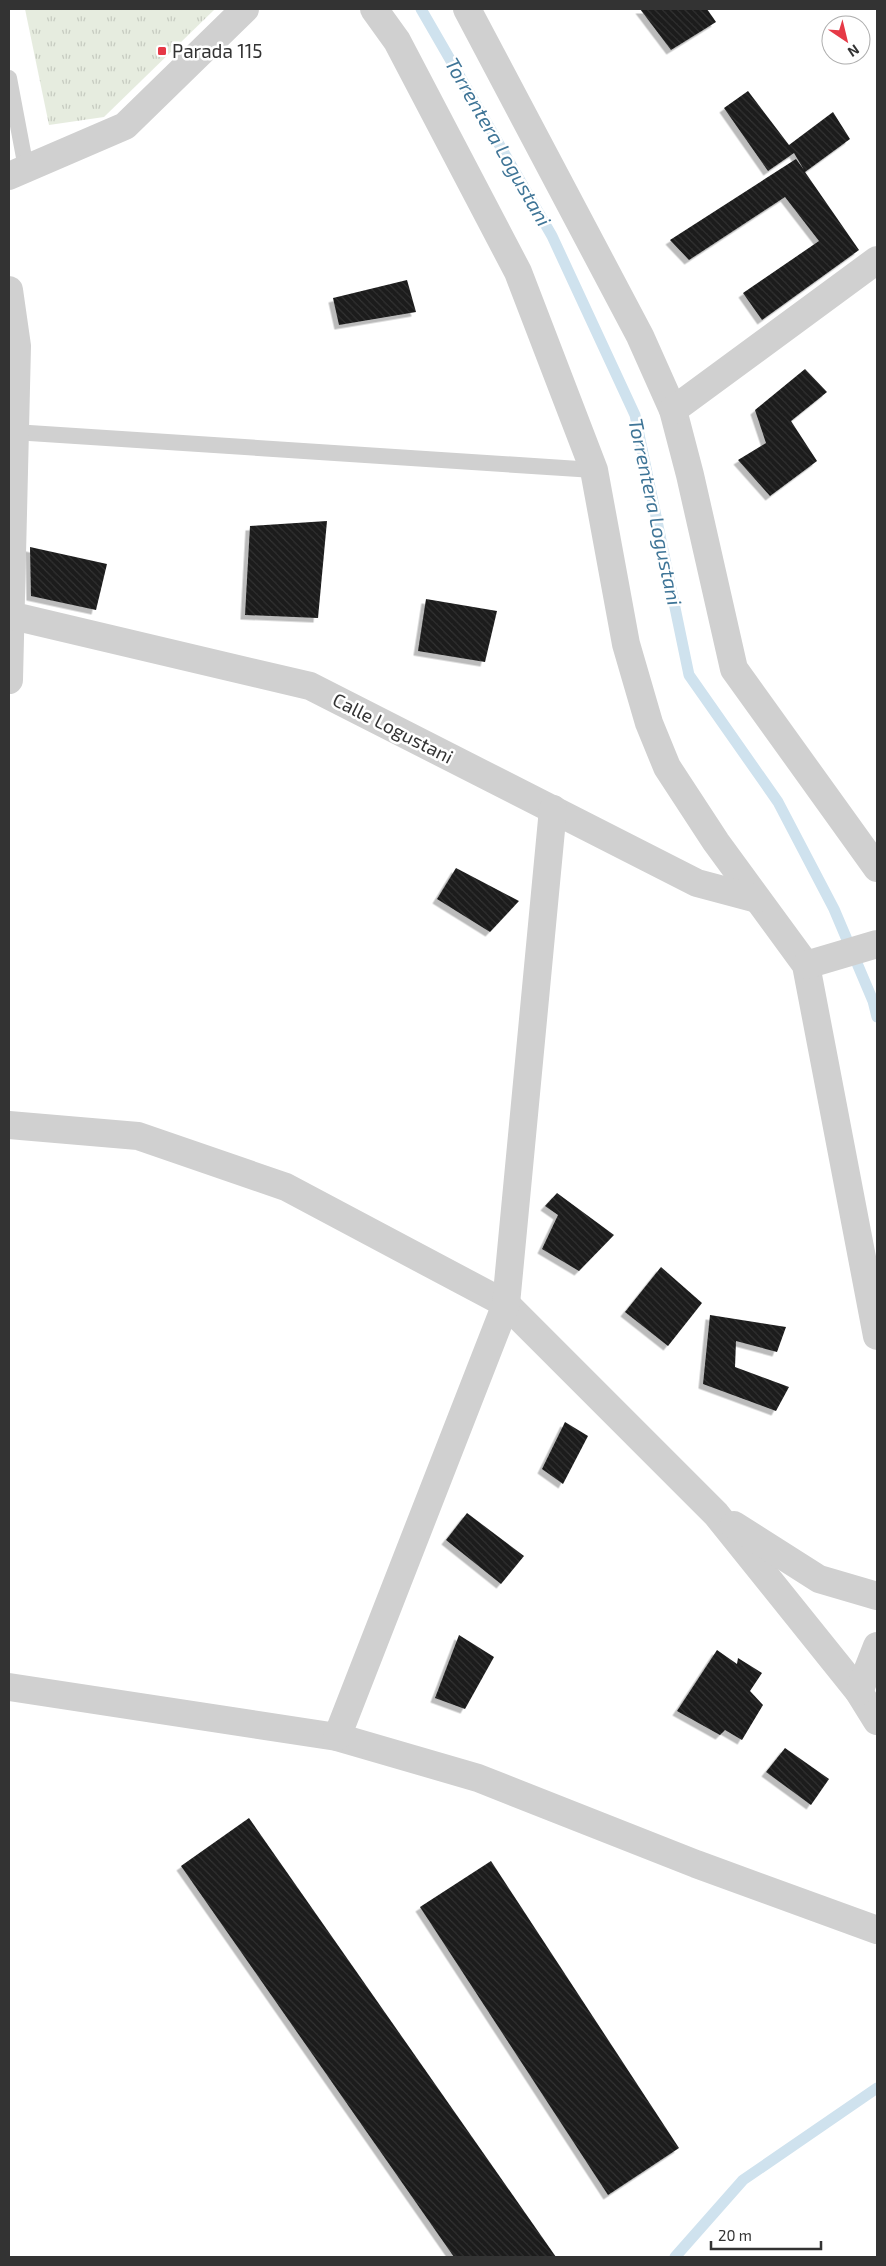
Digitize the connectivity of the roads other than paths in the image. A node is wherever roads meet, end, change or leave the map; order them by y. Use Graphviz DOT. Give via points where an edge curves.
graph roads {
  1 [pos="245,9"];
  2 [pos="374,9"];
  3 [pos="467,9"];
  4 [pos="9,78"];
  5 [pos="17,172"];
  6 [pos="877,260"];
  7 [pos="9,290"];
  8 [pos="673,410"];
  9 [pos="14,432"];
  10 [pos="594,470"];
  11 [pos="9,615"];
  12 [pos="9,680"];
  13 [pos="553,809"];
  14 [pos="877,868"];
  15 [pos="757,899"];
  16 [pos="872,946"];
  17 [pos="806,965"];
  18 [pos="9,1125"];
  19 [pos="506,1304"];
  20 [pos="877,1336"];
  21 [pos="716,1514"];
  22 [pos="877,1596"];
  23 [pos="877,1646"];
  24 [pos="9,1687"];
  25 [pos="859,1692"];
  26 [pos="877,1721"];
  27 [pos="337,1737"];
  28 [pos="877,1930"];
  1 -- 5 [label="street" via="125,126"];
  2 -- 10 [label="street" via="397,41 518,272"];
  3 -- 8 [label="street" via="640,336"];
  4 -- 5 [label="lane"];
  6 -- 8 [label="street"];
  7 -- 9 [label="street" via="17,346"];
  8 -- 14 [label="street" via="734,669"];
  9 -- 10 [label="lane"];
  9 -- 11 [label="street"];
  10 -- 15 [label="street" via="626,644 649,722 667,767"];
  11 -- 12 [label="street"];
  11 -- 13 [label="street, Calle Logustani" via="310,686"];
  13 -- 15 [label="street, Calle Logustani" via="697,883"];
  13 -- 19 [label="street"];
  15 -- 17 [label="street"];
  16 -- 17 [label="street"];
  17 -- 20 [label="street"];
  18 -- 19 [label="street" via="138,1136 286,1187"];
  19 -- 21 [label="street"];
  19 -- 27 [label="street"];
  21 -- 22 [label="street" via="818,1579"];
  21 -- 25 [label="street"];
  23 -- 25 [label="street"];
  24 -- 27 [label="street"];
  25 -- 26 [label="street"];
  27 -- 28 [label="street" via="478,1778 696,1864"];
}
